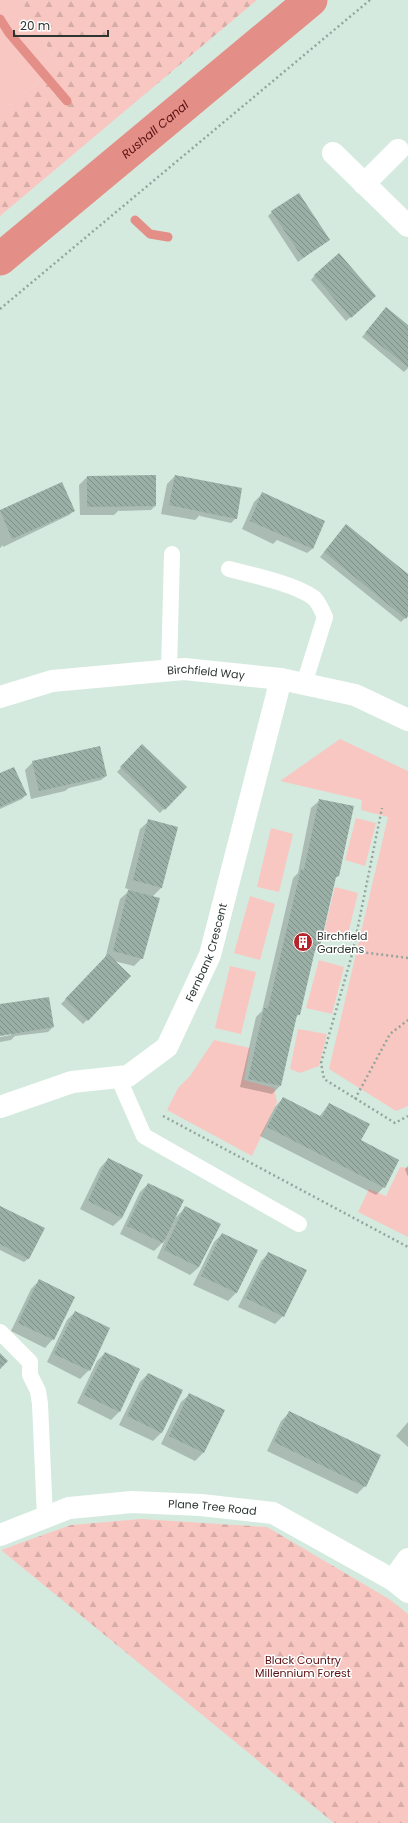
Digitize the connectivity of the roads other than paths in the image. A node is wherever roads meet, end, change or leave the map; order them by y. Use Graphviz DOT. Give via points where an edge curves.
graph roads {
  1 [pos="398,150"];
  2 [pos="333,153"];
  3 [pos="364,184"];
  4 [pos="408,226"];
  5 [pos="172,554"];
  6 [pos="229,569"];
  7 [pos="169,670"];
  8 [pos="281,679"];
  9 [pos="304,684"];
  10 [pos="0,698"];
  11 [pos="408,720"];
  12 [pos="118,1077"];
  13 [pos="0,1107"];
  14 [pos="299,1224"];
  15 [pos="0,1332"];
  16 [pos="45,1518"];
  17 [pos="0,1535"];
  18 [pos="408,1559"];
  19 [pos="400,1586"];
  1 -- 3 [label="street"];
  2 -- 3 [label="street"];
  3 -- 4 [label="street"];
  5 -- 7 [label="lane"];
  6 -- 9 [label="lane" via="288,585 314,598 321,607 325,616"];
  7 -- 8 [label="street, Birchfield Way" via="184,669"];
  7 -- 10 [label="street, Birchfield Way" via="52,681"];
  8 -- 9 [label="street, Birchfield Way"];
  8 -- 12 [label="street, Fernbank Crescent" via="210,955 167,1047 128,1076"];
  9 -- 11 [label="street, Birchfield Way" via="355,695"];
  12 -- 13 [label="street, Fernbank Crescent" via="72,1082"];
  12 -- 14 [label="lane" via="144,1136"];
  15 -- 16 [label="lane" via="30,1362 30,1375 38,1391"];
  16 -- 17 [label="street, Plane Tree Road"];
  16 -- 19 [label="street, Plane Tree Road" via="69,1508 132,1502 201,1505 273,1513"];
  18 -- 19 [label="street"];
}
